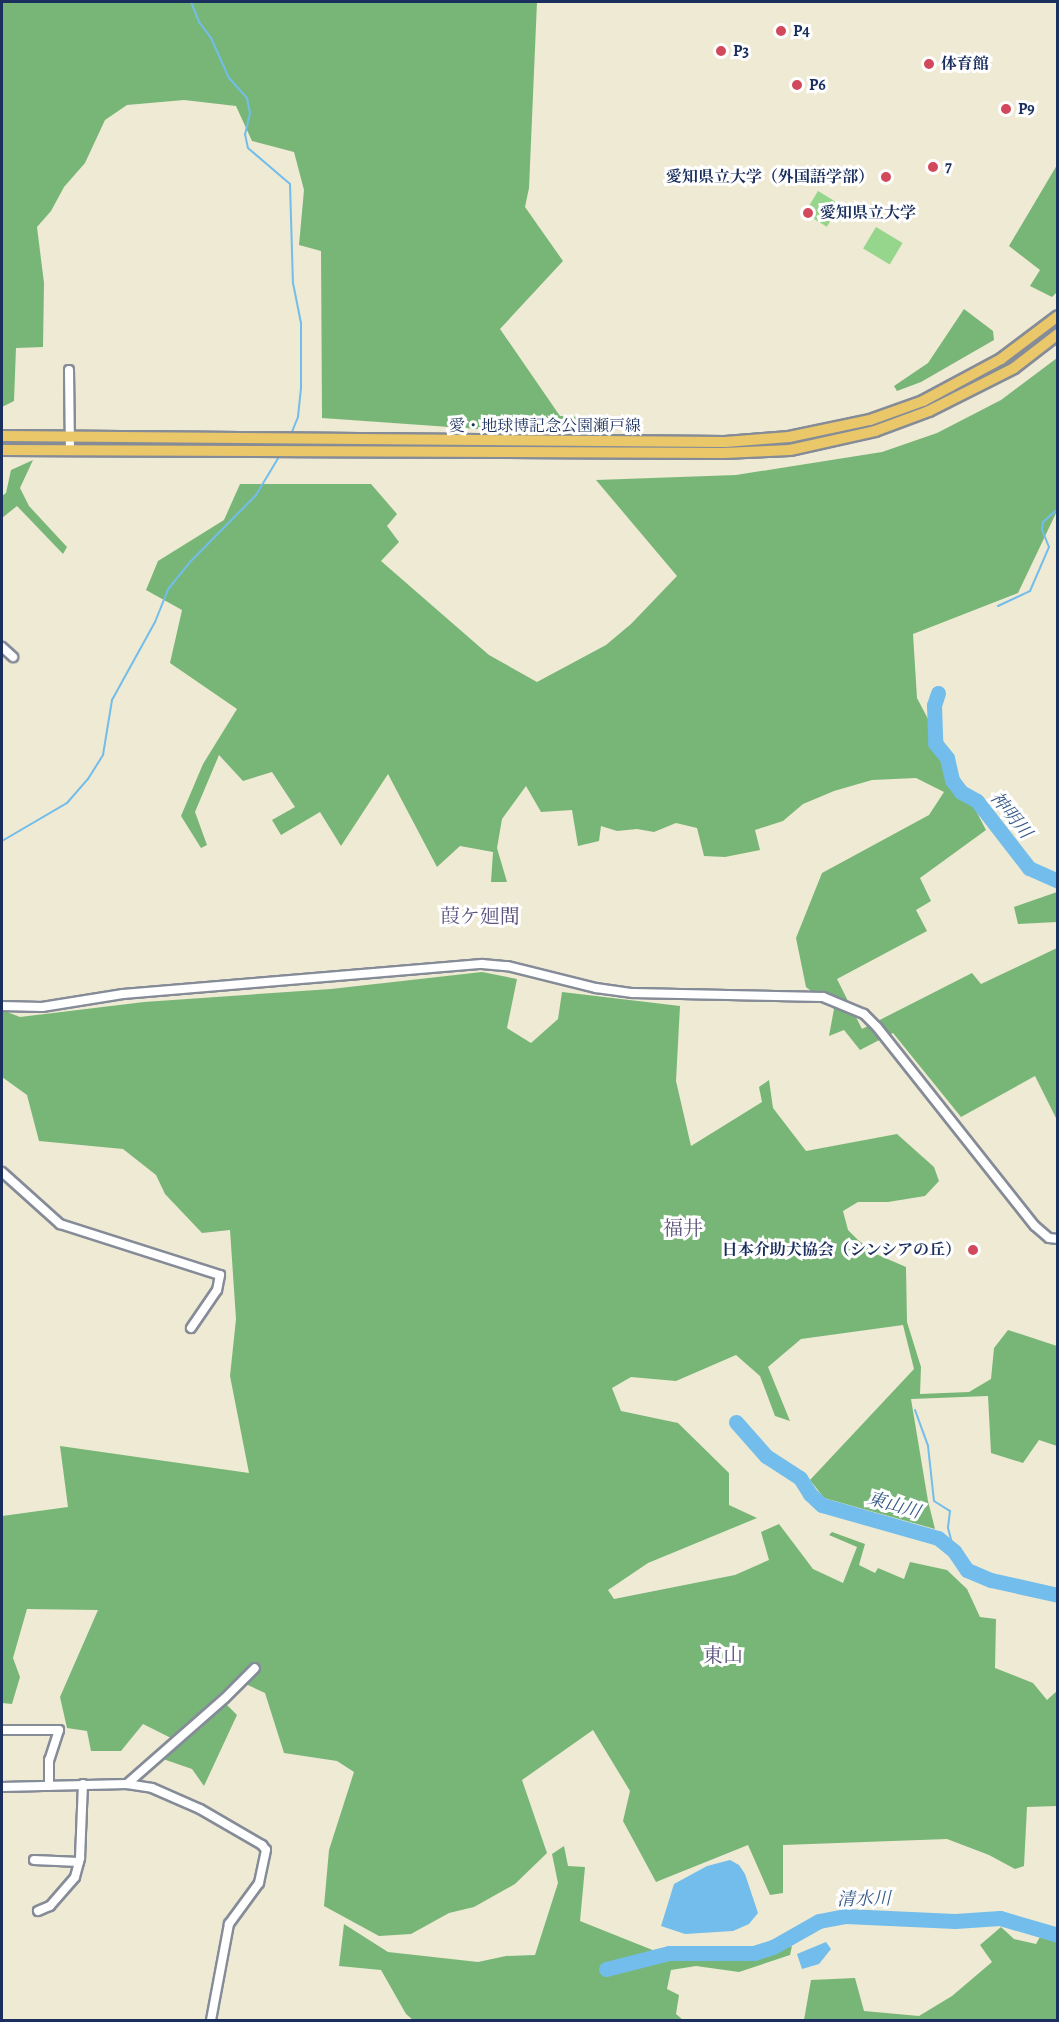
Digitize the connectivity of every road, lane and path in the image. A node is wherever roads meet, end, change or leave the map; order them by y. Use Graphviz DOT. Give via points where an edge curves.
graph roads {
  1 [pos="1058,316"];
  2 [pos="1058,334"];
  3 [pos="69,370"];
  4 [pos="2,436"];
  5 [pos="70,438"];
  6 [pos="2,450"];
  7 [pos="70,450"];
  8 [pos="2,647"];
  9 [pos="13,657"];
  10 [pos="2,1006"];
  11 [pos="2,1172"];
  12 [pos="1058,1239"];
  13 [pos="191,1329"];
  14 [pos="255,1668"];
  15 [pos="2,1730"];
  16 [pos="83,1784"];
  17 [pos="127,1784"];
  18 [pos="2,1786"];
  19 [pos="49,1786"];
  20 [pos="34,1860"];
  21 [pos="79,1862"];
  22 [pos="38,1911"];
  23 [pos="211,2020"];
  1 -- 5 [label="main road, 愛・地球博記念公園瀬戸線" via="1000,360 923,401 870,420 789,437 725,442"];
  2 -- 7 [label="main road, 愛・地球博記念公園瀬戸線" via="1014,368 929,411 875,431 790,450"];
  3 -- 5 [label="street"];
  4 -- 5 [label="main road, 愛・地球博記念公園瀬戸線"];
  5 -- 7 [label="street"];
  6 -- 7 [label="main road, 愛・地球博記念公園瀬戸線"];
  8 -- 9 [label="street"];
  10 -- 12 [label="street" via="42,1007 123,994 482,964 633,993 824,997 864,1014 877,1027 1035,1226 1049,1238"];
  11 -- 13 [label="street" via="60,1224 220,1275 217,1290"];
  14 -- 17 [label="street"];
  15 -- 19 [label="street" via="59,1730 49,1760"];
  16 -- 17 [label="street"];
  16 -- 19 [label="street"];
  16 -- 21 [label="street"];
  17 -- 23 [label="street" via="162,1791 200,1809 266,1850 259,1883 229,1924"];
  18 -- 19 [label="street"];
  20 -- 21 [label="street"];
  21 -- 22 [label="street" via="75,1877 50,1906"];
}
